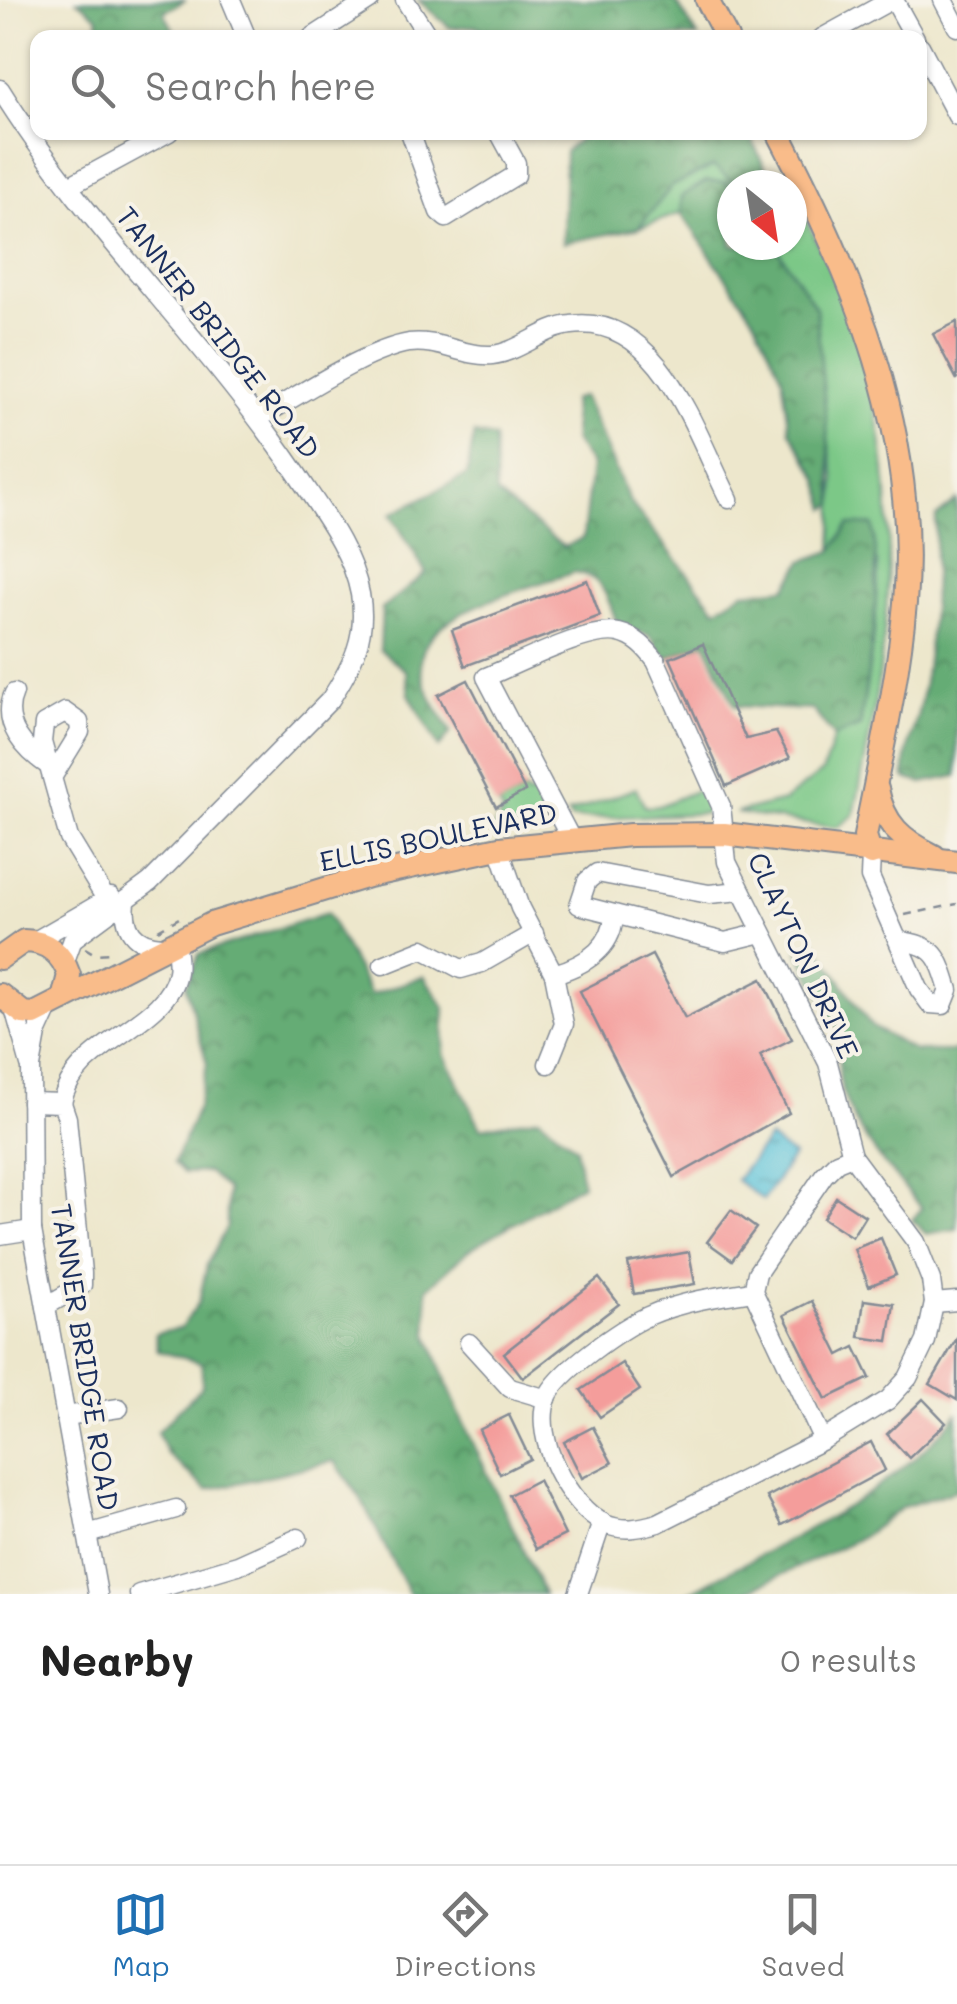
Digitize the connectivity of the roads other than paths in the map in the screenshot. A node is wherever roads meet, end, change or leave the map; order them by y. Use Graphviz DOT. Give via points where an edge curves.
graph roads {
  1 [pos="231,0"];
  2 [pos="370,0"];
  3 [pos="405,0"];
  4 [pos="707,0"];
  5 [pos="893,0"];
  6 [pos="943,0"];
  7 [pos="957,26"];
  8 [pos="243,30"];
  9 [pos="328,30"];
  10 [pos="424,30"];
  11 [pos="723,30"];
  12 [pos="837,30"];
  13 [pos="910,30"];
  14 [pos="927,59"];
  15 [pos="0,88"];
  16 [pos="957,116"];
  17 [pos="30,131"];
  18 [pos="37,140"];
  19 [pos="154,140"];
  20 [pos="413,140"];
  21 [pos="503,140"];
  22 [pos="782,140"];
  23 [pos="69,186"];
  24 [pos="258,418"];
  25 [pos="728,499"];
  26 [pos="14,693"];
  27 [pos="878,768"];
  28 [pos="724,834"];
  29 [pos="571,839"];
  30 [pos="499,848"];
  31 [pos="871,854"];
  32 [pos="957,861"];
  33 [pos="742,891"];
  34 [pos="115,903"];
  35 [pos="614,914"];
  36 [pos="897,926"];
  37 [pos="534,933"];
  38 [pos="762,933"];
  39 [pos="35,941"];
  40 [pos="168,944"];
  41 [pos="0,958"];
  42 [pos="64,962"];
  43 [pos="383,965"];
  44 [pos="124,966"];
  45 [pos="554,974"];
  46 [pos="5,1001"];
  47 [pos="55,1004"];
  48 [pos="548,1064"];
  49 [pos="31,1067"];
  50 [pos="32,1102"];
  51 [pos="62,1102"];
  52 [pos="852,1156"];
  53 [pos="32,1230"];
  54 [pos="0,1235"];
  55 [pos="753,1291"];
  56 [pos="957,1301"];
  57 [pos="934,1303"];
  58 [pos="46,1306"];
  59 [pos="469,1343"];
  60 [pos="546,1398"];
  61 [pos="119,1408"];
  62 [pos="66,1416"];
  63 [pos="823,1440"];
  64 [pos="176,1510"];
  65 [pos="602,1522"];
  66 [pos="87,1534"];
  67 [pos="298,1538"];
  68 [pos="98,1594"];
  69 [pos="139,1594"];
  70 [pos="578,1594"];
  1 -- 8 [label="street"];
  2 -- 9 [label="street"];
  3 -- 10 [label="street"];
  4 -- 11 [label="main road"];
  5 -- 12 [label="street"];
  5 -- 13 [label="street"];
  6 -- 7 [label="street"];
  14 -- 16 [label="street"];
  15 -- 17 [label="street, TANNER BRIDGE ROAD"];
  18 -- 23 [label="street, TANNER BRIDGE ROAD"];
  19 -- 23 [label="street"];
  20 -- 21 [label="street" via="446,218 516,175"];
  22 -- 27 [label="main road" via="858,301 898,447 905,600"];
  23 -- 24 [label="street, TANNER BRIDGE ROAD"];
  24 -- 25 [label="street" via="385,350 438,344 494,355 559,326 602,326 627,334 659,364"];
  24 -- 34 [label="street, TANNER BRIDGE ROAD" via="356,574 361,641 330,700 165,868"];
  26 -- 34 [label="street" via="8,709 13,731 51,772 69,838"];
  27 -- 31 [label="main road" via="865,836"];
  27 -- 32 [label="main road" via="878,798 895,832 934,856"];
  28 -- 29 [label="main road, ELLIS BOULEVARD"];
  28 -- 29 [label="street, CLAYTON DRIVE" via="721,806 656,661 634,638 609,632 486,677"];
  28 -- 31 [label="main road, ELLIS BOULEVARD"];
  28 -- 33 [label="street, CLAYTON DRIVE" via="727,862"];
  29 -- 30 [label="main road, ELLIS BOULEVARD"];
  30 -- 37 [label="street"];
  30 -- 40 [label="main road, ELLIS BOULEVARD" via="368,876"];
  31 -- 32 [label="main road, ELLIS BOULEVARD"];
  31 -- 36 [label="street" via="870,877"];
  33 -- 35 [label="street" via="709,894 597,873 579,904"];
  33 -- 38 [label="street, CLAYTON DRIVE"];
  34 -- 39 [label="street, TANNER BRIDGE ROAD"];
  34 -- 40 [label="street" via="132,936 144,945"];
  34 -- 42 [label="street, TANNER BRIDGE ROAD" via="72,939"];
  35 -- 38 [label="street" via="725,942"];
  35 -- 45 [label="street" via="598,952"];
  37 -- 43 [label="street" via="462,968 423,949"];
  37 -- 45 [label="street"];
  38 -- 52 [label="street, CLAYTON DRIVE" via="828,1063"];
  39 -- 41 [label="main road" via="13,946"];
  39 -- 42 [label="main road"];
  40 -- 44 [label="main road, ELLIS BOULEVARD"];
  40 -- 51 [label="street" via="178,970 170,992 72,1074"];
  42 -- 44 [label="main road, ELLIS BOULEVARD"];
  42 -- 47 [label="main road" via="70,976"];
  44 -- 47 [label="main road, ELLIS BOULEVARD"];
  45 -- 48 [label="street" via="564,1024"];
  46 -- 47 [label="main road" via="22,1013"];
  46 -- 49 [label="street, TANNER BRIDGE ROAD"];
  47 -- 49 [label="street, TANNER BRIDGE ROAD" via="37,1034"];
  49 -- 50 [label="street, TANNER BRIDGE ROAD"];
  50 -- 51 [label="street"];
  50 -- 53 [label="street, TANNER BRIDGE ROAD"];
  51 -- 58 [label="street" via="82,1285"];
  52 -- 55 [label="street" via="824,1175 757,1273"];
  52 -- 57 [label="street, CLAYTON DRIVE" via="916,1242"];
  53 -- 54 [label="street"];
  53 -- 58 [label="street, TANNER BRIDGE ROAD"];
  55 -- 60 [label="street" via="646,1317 569,1370"];
  55 -- 63 [label="street"];
  56 -- 57 [label="street"];
  57 -- 63 [label="street" via="908,1378 865,1418"];
  58 -- 62 [label="street, TANNER BRIDGE ROAD"];
  59 -- 60 [label="street" via="510,1388"];
  60 -- 65 [label="street" via="547,1446 578,1502"];
  61 -- 62 [label="street"];
  62 -- 66 [label="street, TANNER BRIDGE ROAD"];
  63 -- 65 [label="street" via="658,1522 636,1529"];
  64 -- 66 [label="street"];
  65 -- 70 [label="street"];
  66 -- 68 [label="street, TANNER BRIDGE ROAD"];
  67 -- 69 [label="street" via="238,1565"];
}
